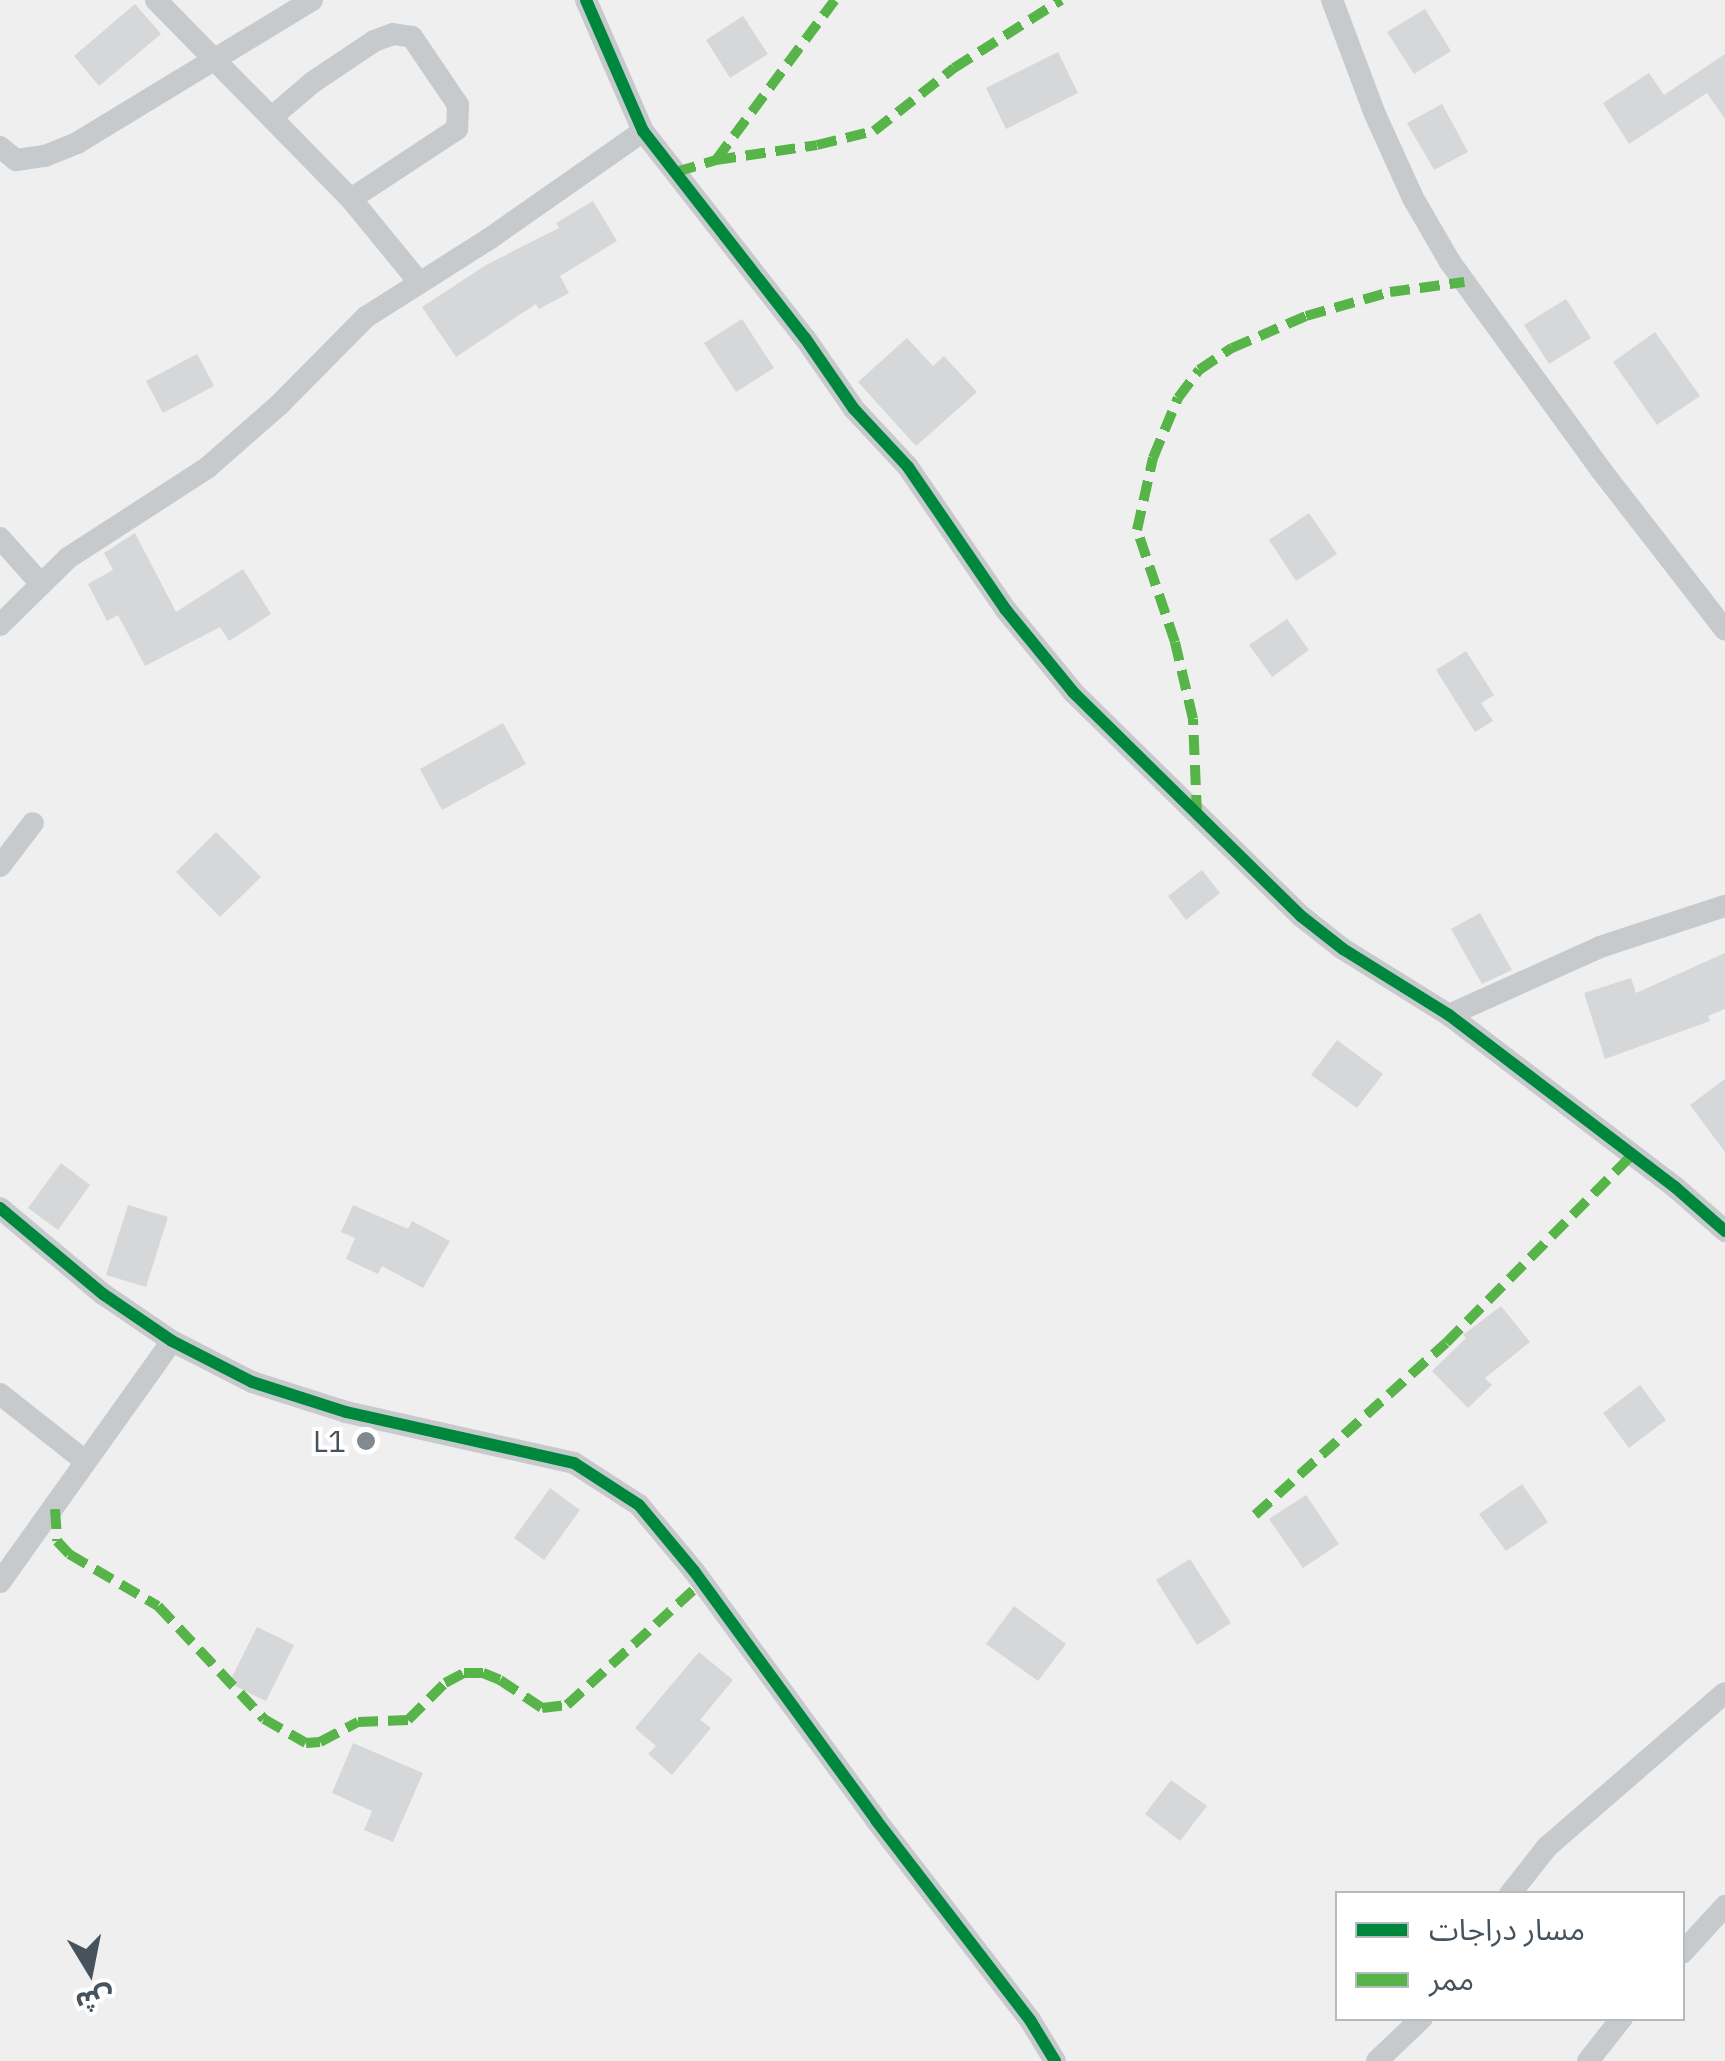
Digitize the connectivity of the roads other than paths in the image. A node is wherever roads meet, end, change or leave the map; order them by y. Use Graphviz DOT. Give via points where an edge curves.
graph roads {
  1 [pos="156,0"];
  2 [pos="312,0"];
  3 [pos="586,0"];
  4 [pos="1332,0"];
  5 [pos="212,60"];
  6 [pos="272,117"];
  7 [pos="643,131"];
  8 [pos="0,146"];
  9 [pos="352,199"];
  10 [pos="418,281"];
  11 [pos="0,538"];
  12 [pos="41,584"];
  13 [pos="0,625"];
  14 [pos="1725,630"];
  15 [pos="33,823"];
  16 [pos="0,866"];
  17 [pos="1725,906"];
  18 [pos="1449,1015"];
  19 [pos="0,1208"];
  20 [pos="1725,1231"];
  21 [pos="172,1341"];
  22 [pos="1,1398"];
  23 [pos="86,1461"];
  24 [pos="0,1582"];
  25 [pos="1725,1693"];
  26 [pos="1512,1891"];
  27 [pos="1725,1906"];
  28 [pos="1685,1950"];
  29 [pos="1419,2021"];
  30 [pos="1620,2021"];
  31 [pos="1055,2061"];
  32 [pos="1377,2061"];
  33 [pos="1588,2061"];
  1 -- 5 [label="street"];
  2 -- 5 [label="street"];
  3 -- 7 [label="street"];
  4 -- 14 [label="street" via="1374,112 1450,262"];
  5 -- 6 [label="street"];
  5 -- 8 [label="street" via="61,149 16,160"];
  6 -- 9 [label="street"];
  6 -- 9 [label="street" via="374,41 412,37 458,105 457,128"];
  7 -- 10 [label="street"];
  7 -- 18 [label="street" via="854,409 908,466 1006,610 1073,692 1300,916"];
  9 -- 10 [label="street"];
  10 -- 12 [label="street" via="366,316 207,468 90,542"];
  11 -- 12 [label="street"];
  12 -- 13 [label="street"];
  15 -- 16 [label="street"];
  17 -- 18 [label="street" via="1569,959"];
  18 -- 20 [label="street"];
  19 -- 21 [label="street" via="103,1294"];
  21 -- 23 [label="street"];
  21 -- 31 [label="street" via="252,1382 346,1412 574,1463 638,1506 694,1571"];
  22 -- 23 [label="street"];
  23 -- 24 [label="street"];
  25 -- 26 [label="street" via="1547,1847"];
  27 -- 28 [label="street"];
  29 -- 32 [label="street"];
  30 -- 33 [label="street"];
}
